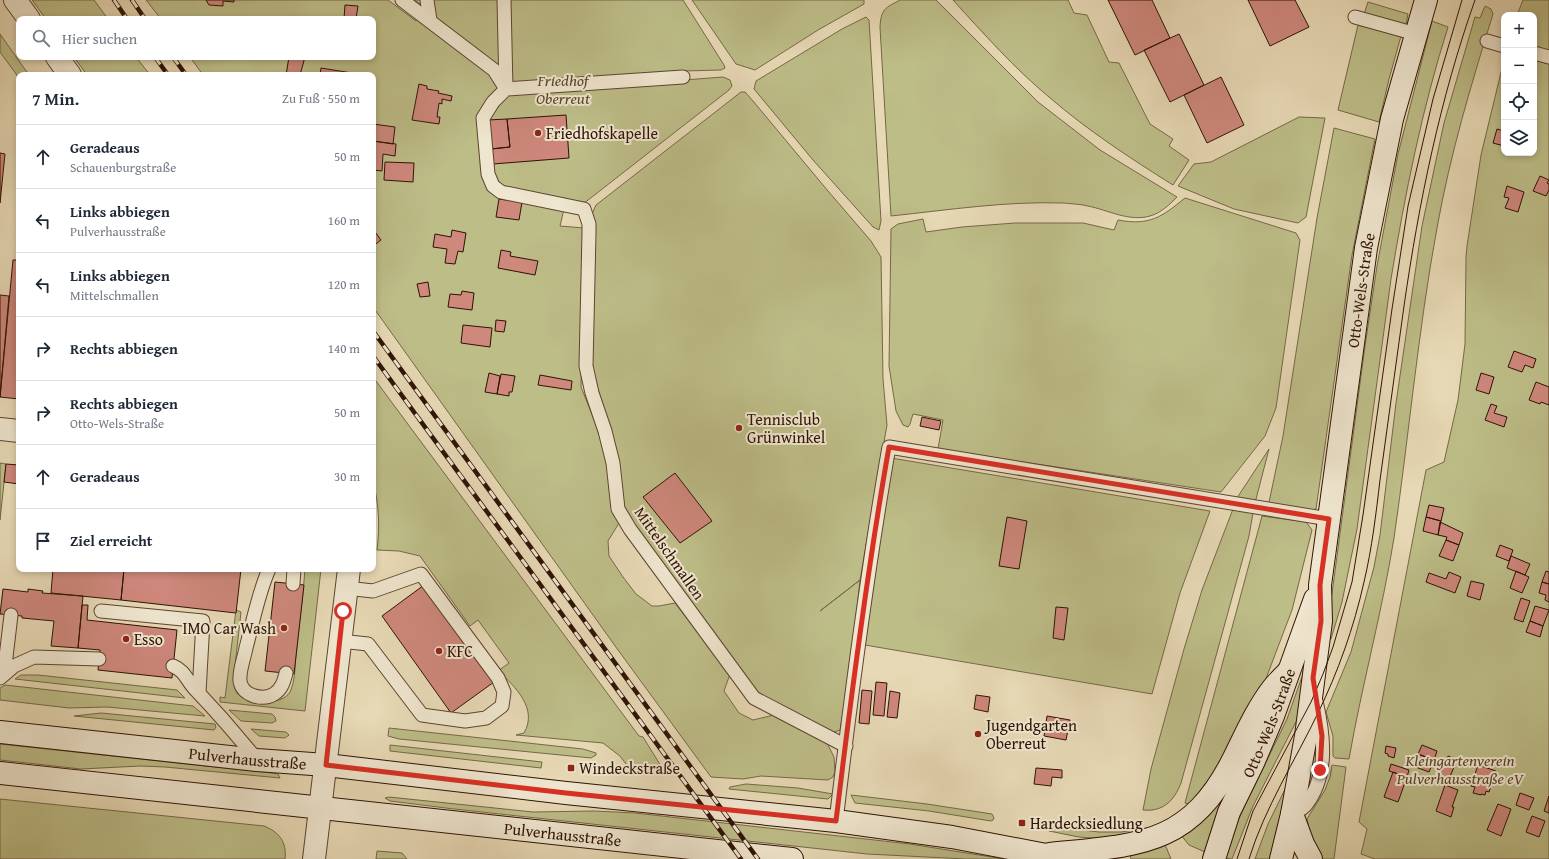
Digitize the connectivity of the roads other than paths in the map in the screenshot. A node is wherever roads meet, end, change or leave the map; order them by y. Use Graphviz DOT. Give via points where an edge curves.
graph roads {
  1 [pos="15,0"];
  2 [pos="402,0"];
  3 [pos="427,0"];
  4 [pos="504,0"];
  5 [pos="1426,0"];
  6 [pos="27,16"];
  7 [pos="1355,17"];
  8 [pos="430,20"];
  9 [pos="1416,34"];
  10 [pos="1487,41"];
  11 [pos="1501,45"];
  12 [pos="1537,54"];
  13 [pos="1549,57"];
  14 [pos="59,60"];
  15 [pos="68,72"];
  16 [pos="682,77"];
  17 [pos="506,88"];
  18 [pos="0,429"];
  19 [pos="16,431"];
  20 [pos="1329,519"];
  21 [pos="268,572"];
  22 [pos="294,572"];
  23 [pos="348,579"];
  24 [pos="293,584"];
  25 [pos="1320,585"];
  26 [pos="101,611"];
  27 [pos="11,615"];
  28 [pos="340,641"];
  29 [pos="99,659"];
  30 [pos="173,666"];
  31 [pos="286,673"];
  32 [pos="1287,673"];
  33 [pos="2,676"];
  34 [pos="199,693"];
  35 [pos="0,732"];
  36 [pos="846,746"];
  37 [pos="257,760"];
  38 [pos="326,765"];
  39 [pos="0,773"];
  40 [pos="320,808"];
  41 [pos="1292,814"];
  42 [pos="836,821"];
  43 [pos="1044,854"];
  44 [pos="314,859"];
  45 [pos="792,859"];
  46 [pos="1067,859"];
  47 [pos="1214,859"];
  48 [pos="1282,859"];
  49 [pos="1311,859"];
  1 -- 6 [label="main road"];
  2 -- 8 [label="lane"];
  3 -- 8 [label="lane"];
  4 -- 17 [label="lane"];
  5 -- 9 [label="main road, Otto-Wels-Straße"];
  7 -- 9 [label="lane"];
  8 -- 17 [label="lane" via="494,70"];
  9 -- 20 [label="main road, Otto-Wels-Straße" via="1392,119 1366,248"];
  10 -- 11 [label="lane"];
  12 -- 13 [label="lane"];
  14 -- 15 [label="main road"];
  16 -- 17 [label="lane"];
  17 -- 36 [label="lane, Mittelschmallen" via="483,118 488,174 493,186 501,192 584,209 589,224 586,366 611,456 618,509 754,698"];
  18 -- 19 [label="main road"];
  20 -- 25 [label="main road, Otto-Wels-Straße"];
  20 -- 36 [label="lane" via="889,447 858,643"];
  21 -- 31 [label="lane" via="241,667 240,681 243,689 251,695 269,696 279,690"];
  22 -- 24 [label="lane"];
  23 -- 28 [label="main road"];
  23 -- 28 [label="lane" via="374,591 421,574 498,678 504,692 502,706 486,718 465,721 422,715 368,644"];
  25 -- 32 [label="main road, Otto-Wels-Straße"];
  25 -- 41 [label="main road, Otto-Wels-Straße" via="1321,621 1306,736"];
  26 -- 34 [label="lane" via="203,622"];
  27 -- 33 [label="lane"];
  28 -- 38 [label="main road"];
  29 -- 33 [label="lane" via="34,657 14,666"];
  30 -- 34 [label="lane" via="181,670"];
  32 -- 43 [label="main road" via="1261,705 1217,788 1192,816 1167,833 1149,840 1124,846"];
  32 -- 47 [label="main road, Otto-Wels-Straße" via="1273,716 1229,812"];
  34 -- 37 [label="lane"];
  35 -- 37 [label="main road, Pulverhausstraße"];
  36 -- 42 [label="lane"];
  37 -- 38 [label="main road, Pulverhausstraße"];
  38 -- 40 [label="main road"];
  38 -- 42 [label="main road, Pulverhausstraße"];
  39 -- 40 [label="main road, Pulverhausstraße"];
  40 -- 44 [label="main road"];
  40 -- 45 [label="main road, Pulverhausstraße"];
  41 -- 48 [label="main road, Otto-Wels-Straße"];
  41 -- 49 [label="main road"];
  42 -- 43 [label="main road, Pulverhausstraße" via="952,837"];
  43 -- 46 [label="main road, Pulverhausstraße"];
}
